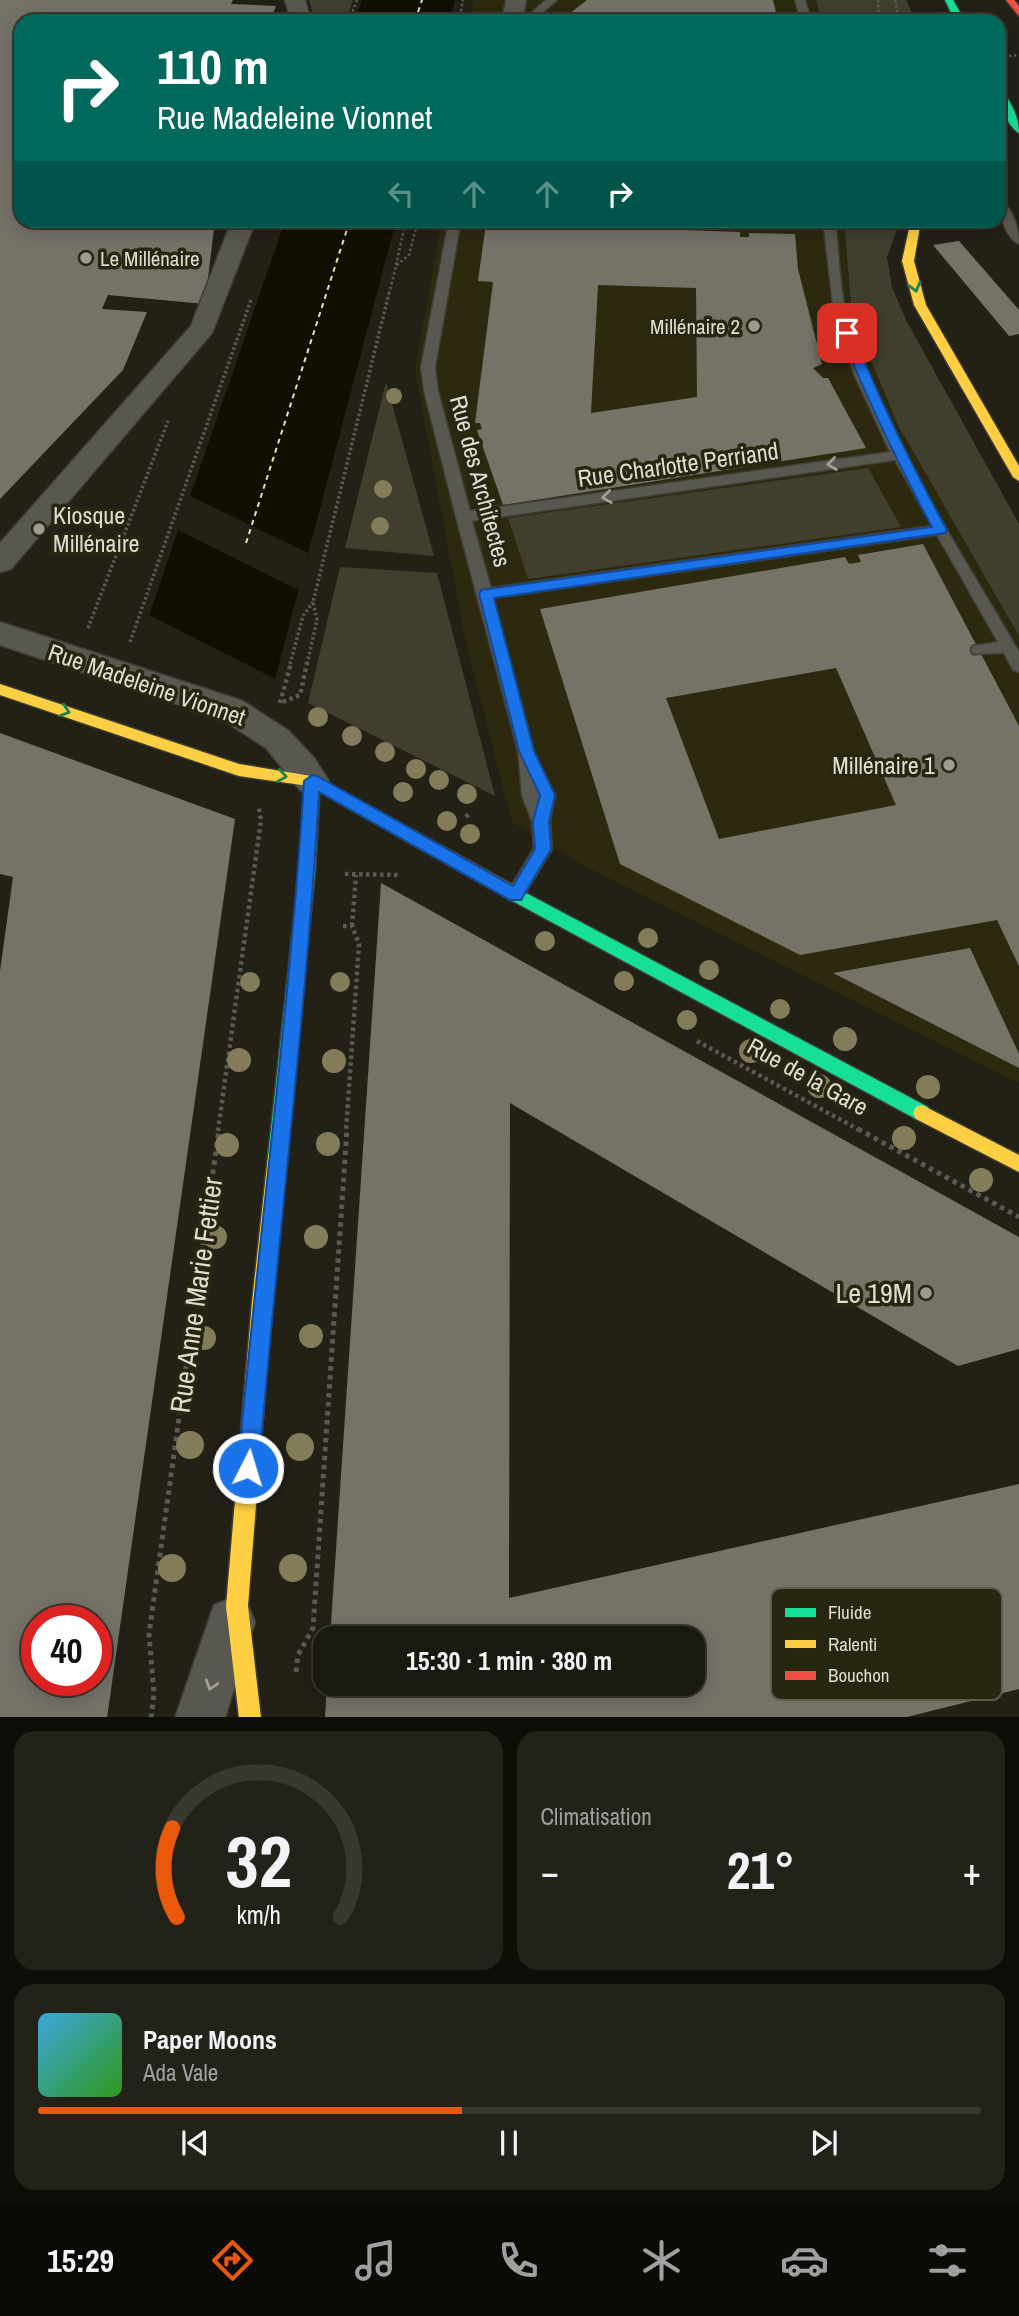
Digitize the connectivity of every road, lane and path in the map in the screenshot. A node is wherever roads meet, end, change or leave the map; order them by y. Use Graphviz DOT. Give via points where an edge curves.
graph roads {
  1 [pos="551,0"];
  2 [pos="1010,0"];
  3 [pos="1019,13"];
  4 [pos="535,14"];
  5 [pos="1006,106"];
  6 [pos="1019,130"];
  7 [pos="1006,216"];
  8 [pos="241,228"];
  9 [pos="404,228"];
  10 [pos="416,228"];
  11 [pos="454,228"];
  12 [pos="831,228"];
  13 [pos="914,228"];
  14 [pos="1019,240"];
  15 [pos="396,266"];
  16 [pos="252,296"];
  17 [pos="169,419"];
  18 [pos="900,455"];
  19 [pos="1019,477"];
  20 [pos="463,517"];
  21 [pos="941,530"];
  22 [pos="3,556"];
  23 [pos="486,594"];
  24 [pos="313,601"];
  25 [pos="87,632"];
  26 [pos="0,633"];
  27 [pos="128,646"];
  28 [pos="1008,647"];
  29 [pos="979,650"];
  30 [pos="1019,666"];
  31 [pos="0,689"];
  32 [pos="280,704"];
  33 [pos="274,709"];
  34 [pos="312,781"];
  35 [pos="470,812"];
  36 [pos="466,817"];
  37 [pos="307,873"];
  38 [pos="356,874"];
  39 [pos="403,877"];
  40 [pos="515,895"];
  41 [pos="302,924"];
  42 [pos="352,926"];
  43 [pos="612,949"];
  44 [pos="684,1034"];
  45 [pos="1019,1164"];
  46 [pos="1019,1217"];
  47 [pos="237,1606"];
  48 [pos="295,1680"];
  49 [pos="150,1717"];
  50 [pos="200,1717"];
  51 [pos="250,1717"];
  1 -- 4 [label="lane"];
  2 -- 3 [label="main road"];
  5 -- 6 [label="main road"];
  7 -- 14 [label="lane"];
  8 -- 22 [label="street" via="204,328"];
  9 -- 15 [label="path"];
  10 -- 15 [label="path" via="409,255"];
  11 -- 20 [label="lane, Rue des Architectes" via="428,367"];
  12 -- 18 [label="lane" via="840,313 861,373"];
  13 -- 19 [label="main road, one-way" via="908,261 920,305"];
  15 -- 24 [label="path"];
  16 -- 27 [label="path"];
  17 -- 25 [label="path"];
  18 -- 20 [label="lane, Rue Charlotte Perriand, one-way"];
  18 -- 21 [label="lane"];
  20 -- 23 [label="lane, Rue des Architectes"];
  21 -- 23 [label="lane"];
  21 -- 28 [label="lane"];
  23 -- 40 [label="lane, Rue des Architectes" via="526,751 530,796 541,821 543,849"];
  24 -- 32 [label="path" via="303,616"];
  24 -- 32 [label="path" via="317,620 300,695"];
  26 -- 34 [label="street, Rue Madeleine Vionnet" via="232,710 289,748"];
  28 -- 29 [label="lane"];
  28 -- 30 [label="lane"];
  31 -- 34 [label="main road, Rue Madeleine Vionnet, one-way" via="239,770"];
  32 -- 33 [label="path"];
  34 -- 37 [label="main road"];
  34 -- 40 [label="main road, Rue Madeleine Vionnet"];
  35 -- 36 [label="path"];
  37 -- 38 [label="path"];
  37 -- 41 [label="main road"];
  37 -- 49 [label="path, Rue Anne Marie Fettier" via="253,873 149,1634 154,1694"];
  38 -- 39 [label="path" via="396,873"];
  38 -- 42 [label="path"];
  40 -- 43 [label="main road, Rue Madeleine Vionnet"];
  41 -- 42 [label="path"];
  41 -- 47 [label="main road" via="262,1302"];
  42 -- 48 [label="path" via="359,944 313,1628 298,1655"];
  43 -- 45 [label="main road, Rue de la Gare"];
  44 -- 46 [label="path, Rue de la Gare"];
  47 -- 50 [label="street, one-way"];
  47 -- 51 [label="main road"];
}
